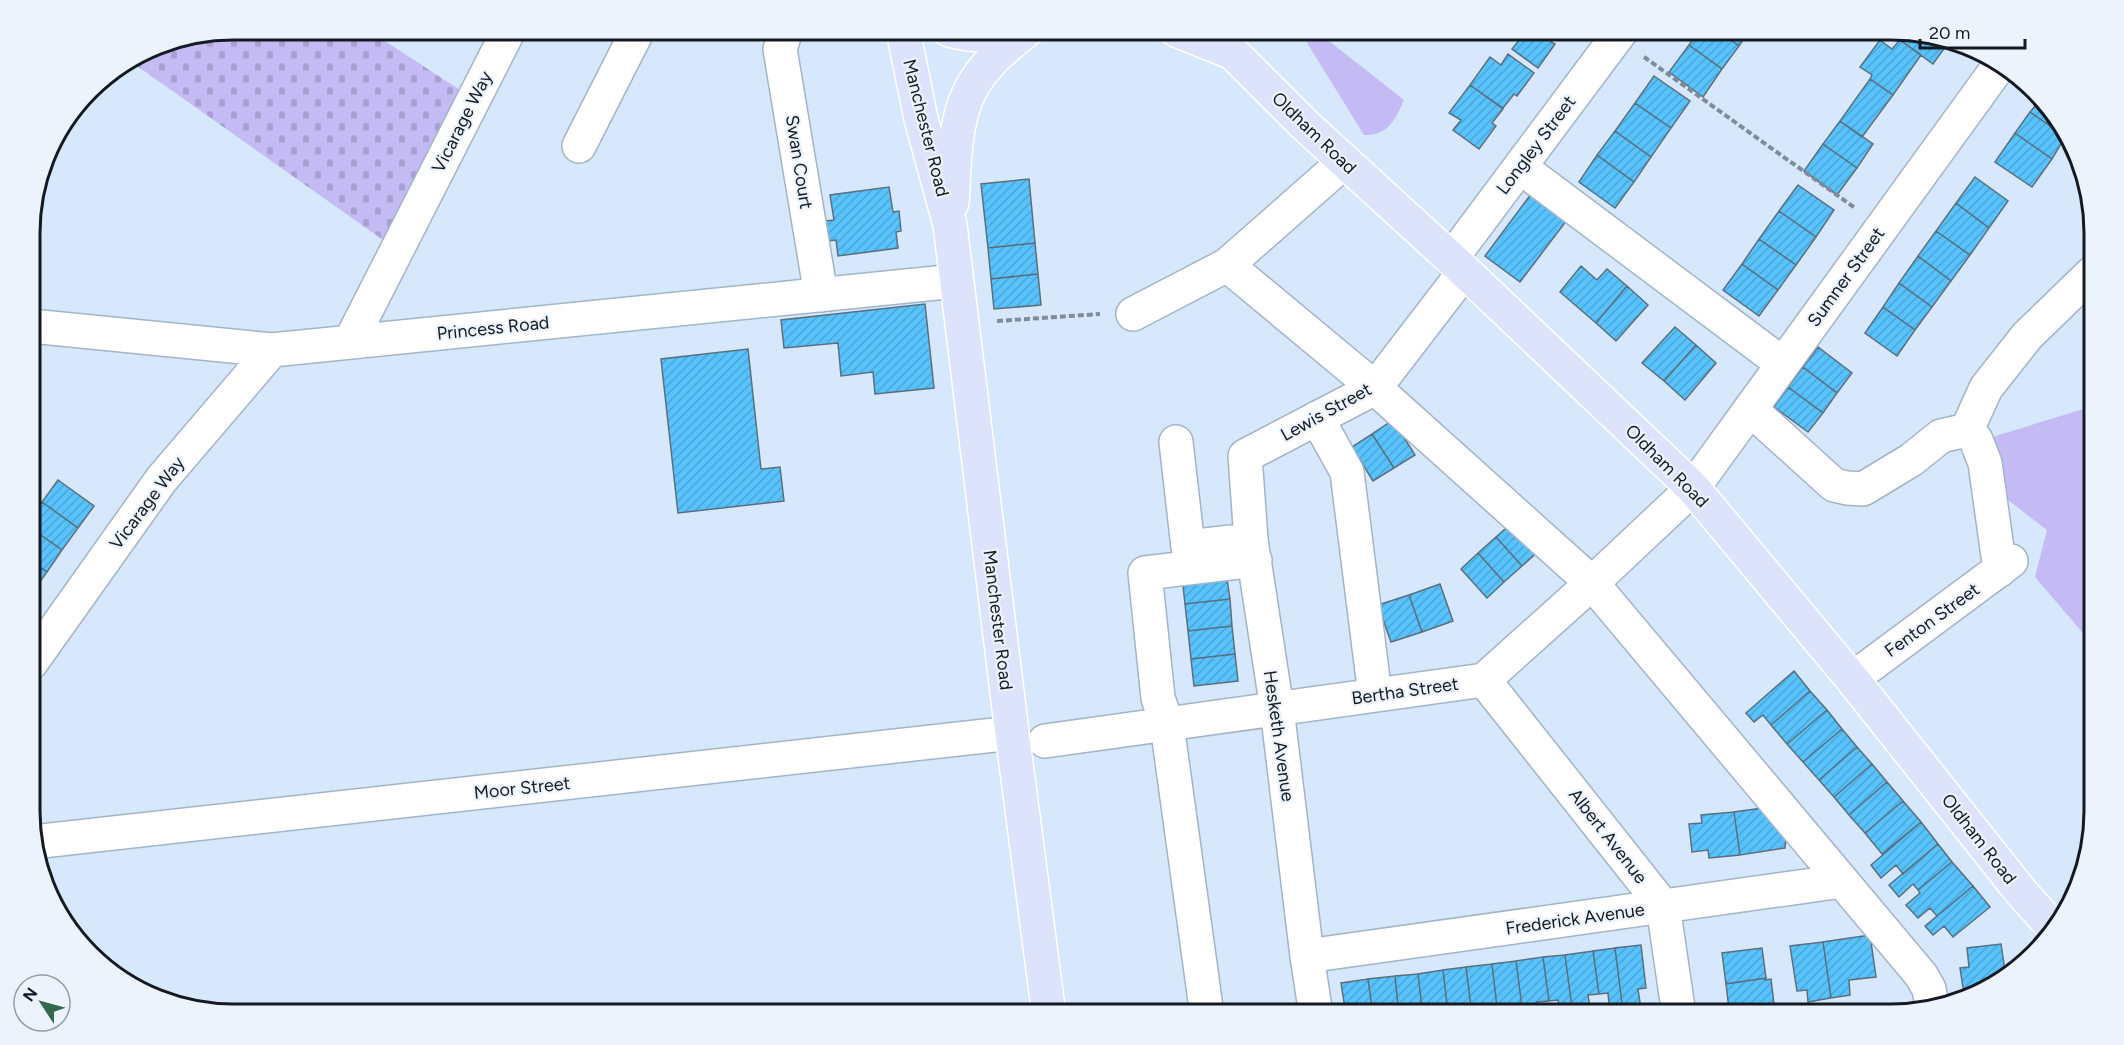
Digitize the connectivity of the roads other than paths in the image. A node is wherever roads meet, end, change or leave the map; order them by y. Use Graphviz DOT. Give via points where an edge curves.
graph roads {
  1 [pos="1614,40"];
  2 [pos="503,41"];
  3 [pos="633,41"];
  4 [pos="783,41"];
  5 [pos="905,41"];
  6 [pos="1015,41"];
  7 [pos="1228,42"];
  8 [pos="1995,71"];
  9 [pos="579,146"];
  10 [pos="1344,162"];
  11 [pos="1520,167"];
  12 [pos="950,225"];
  13 [pos="1227,265"];
  14 [pos="1458,266"];
  15 [pos="956,281"];
  16 [pos="2084,281"];
  17 [pos="821,295"];
  18 [pos="1133,314"];
  19 [pos="41,327"];
  20 [pos="350,342"];
  21 [pos="272,350"];
  22 [pos="1783,364"];
  23 [pos="1375,388"];
  24 [pos="1750,409"];
  25 [pos="1317,418"];
  26 [pos="1967,430"];
  27 [pos="1176,442"];
  28 [pos="1245,456"];
  29 [pos="1693,488"];
  30 [pos="1253,550"];
  31 [pos="1592,583"];
  32 [pos="40,650"];
  33 [pos="1852,679"];
  34 [pos="1484,680"];
  35 [pos="1375,695"];
  36 [pos="1277,709"];
  37 [pos="1167,725"];
  38 [pos="1012,733"];
  39 [pos="1045,741"];
  40 [pos="43,841"];
  41 [pos="1842,881"];
  42 [pos="1664,906"];
  43 [pos="2049,922"];
  44 [pos="1307,956"];
  45 [pos="1931,1000"];
  46 [pos="1048,1004"];
  47 [pos="1205,1004"];
  48 [pos="1315,1004"];
  49 [pos="1677,1004"];
  1 -- 11 [label="street, Longley Street"];
  2 -- 20 [label="street, Vicarage Way"];
  3 -- 9 [label="street"];
  4 -- 17 [label="street, Swan Court" via="780,50"];
  5 -- 12 [label="main road, Manchester Road"];
  6 -- 12 [label="main road, Manchester Road" via="975,81 965,101 959,123"];
  7 -- 10 [label="main road, Oldham Road"];
  8 -- 22 [label="street, Sumner Street"];
  10 -- 13 [label="street"];
  10 -- 14 [label="main road, Oldham Road"];
  11 -- 14 [label="street, Longley Street"];
  11 -- 22 [label="street"];
  12 -- 15 [label="main road, Manchester Road"];
  13 -- 18 [label="street"];
  13 -- 23 [label="street"];
  14 -- 23 [label="street, Lewis Street"];
  14 -- 29 [label="main road, Oldham Road"];
  15 -- 17 [label="street, Princess Road"];
  15 -- 38 [label="main road, Manchester Road"];
  16 -- 26 [label="street" via="2026,336 1986,388"];
  17 -- 20 [label="street, Princess Road"];
  19 -- 21 [label="street, Princess Road"];
  20 -- 21 [label="street, Princess Road"];
  21 -- 32 [label="street, Vicarage Way" via="161,480"];
  22 -- 24 [label="street, Sumner Street"];
  23 -- 25 [label="street, Lewis Street"];
  23 -- 31 [label="street"];
  24 -- 26 [label="street" via="1834,485 1847,488 1863,489 1941,436"];
  24 -- 29 [label="street, Sumner Street"];
  25 -- 28 [label="street, Lewis Street"];
  25 -- 35 [label="street" via="1347,472"];
  26 -- 33 [label="street, Fenton Street" via="1976,440 1985,463 2006,566"];
  27 -- 30 [label="street" via="1188,547"];
  28 -- 30 [label="street, Hesketh Avenue"];
  29 -- 31 [label="street, Bertha Street"];
  29 -- 33 [label="main road, Oldham Road"];
  30 -- 36 [label="street, Hesketh Avenue"];
  30 -- 37 [label="street" via="1145,573 1158,698"];
  31 -- 34 [label="street, Bertha Street"];
  31 -- 41 [label="street"];
  33 -- 43 [label="main road, Oldham Road" via="2008,877"];
  34 -- 35 [label="street, Bertha Street"];
  34 -- 42 [label="street, Albert Avenue"];
  35 -- 36 [label="street, Bertha Street"];
  36 -- 37 [label="street, Bertha Street"];
  36 -- 44 [label="street, Hesketh Avenue"];
  37 -- 39 [label="street, Bertha Street"];
  37 -- 47 [label="street"];
  38 -- 40 [label="street, Moor Street"];
  38 -- 46 [label="main road, Manchester Road"];
  41 -- 42 [label="street, Frederick Avenue"];
  41 -- 45 [label="street" via="1921,975"];
  42 -- 44 [label="street, Frederick Avenue"];
  42 -- 49 [label="street"];
  44 -- 48 [label="street, Hesketh Avenue"];
}
